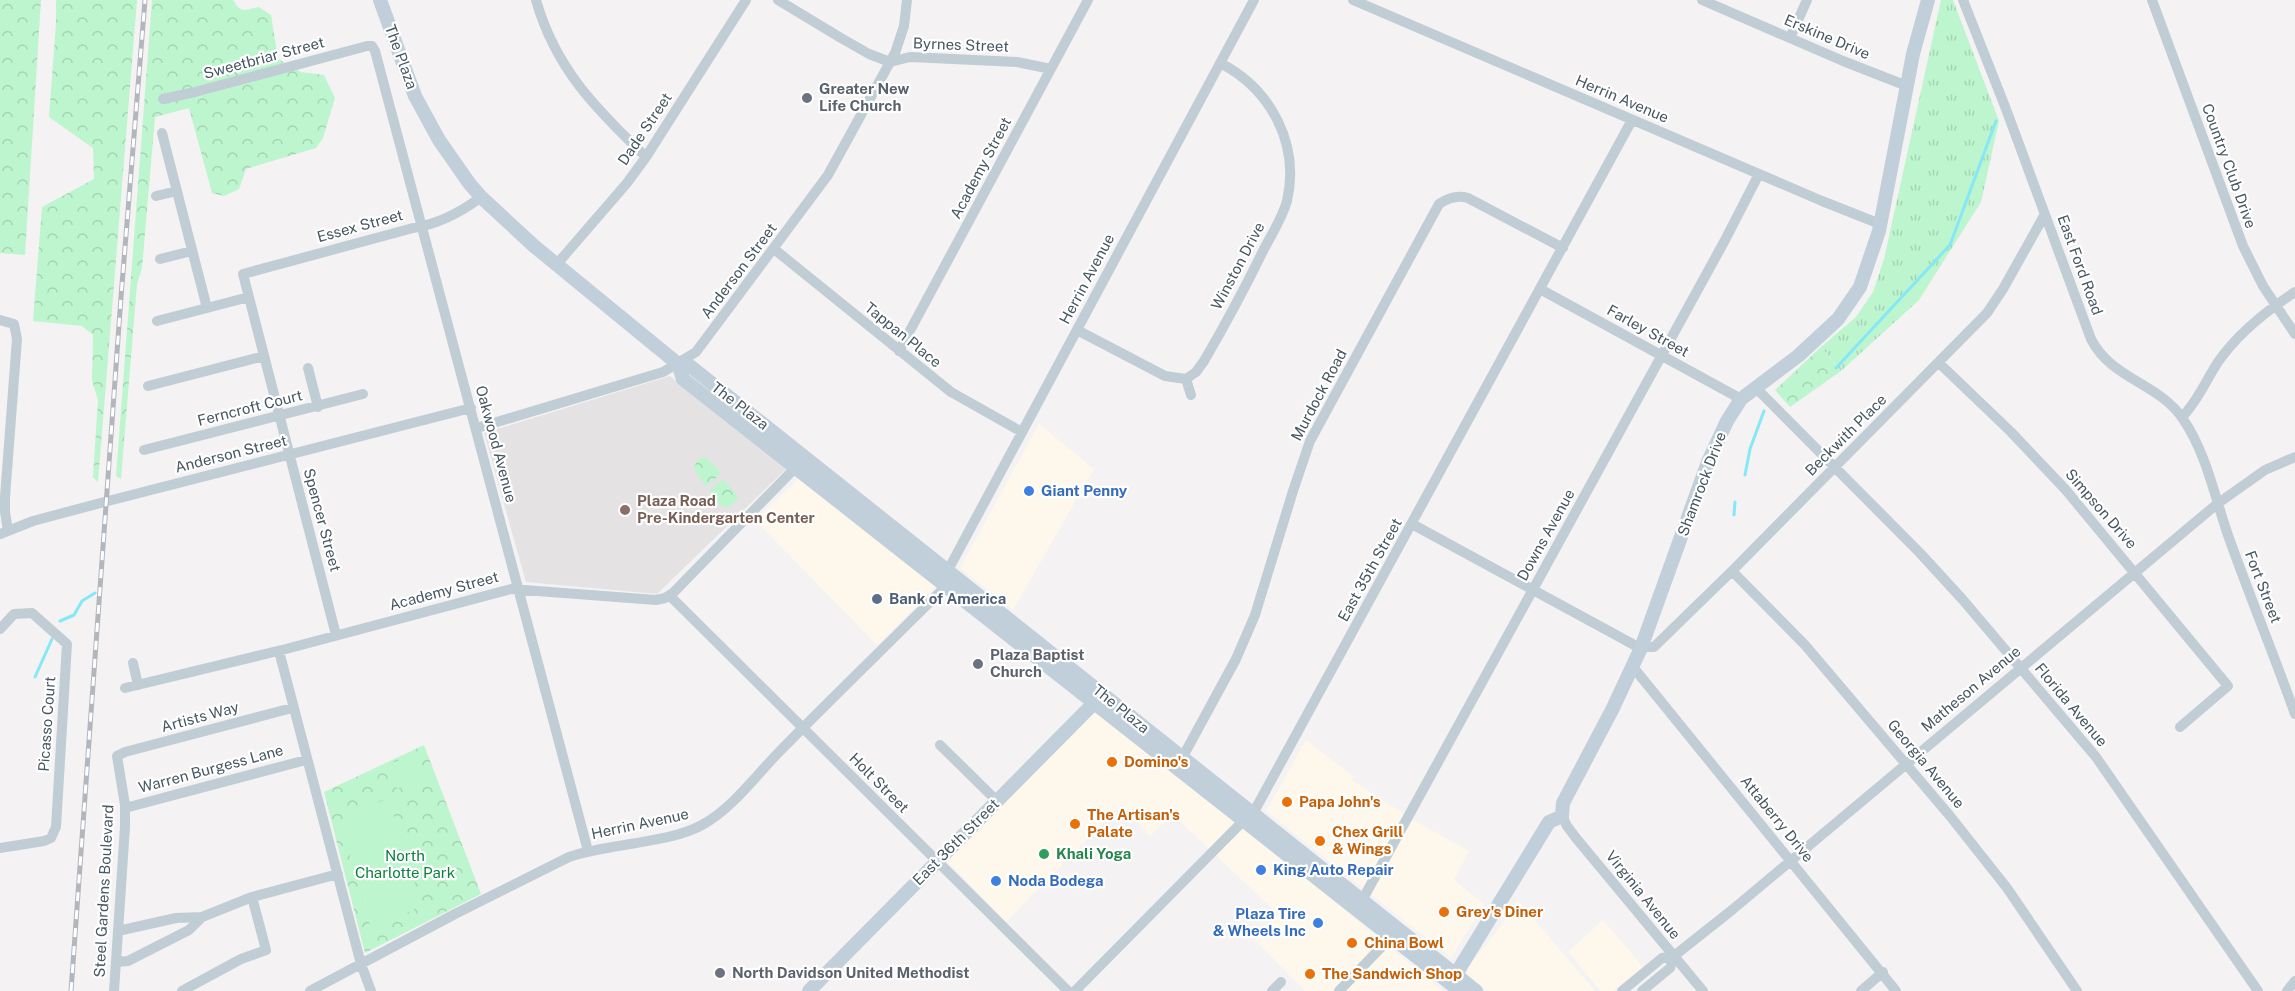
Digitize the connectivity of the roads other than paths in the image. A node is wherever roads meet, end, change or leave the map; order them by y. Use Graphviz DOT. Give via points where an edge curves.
graph roads {
  1 [pos="380,0"];
  2 [pos="536,0"];
  3 [pos="746,0"];
  4 [pos="778,0"];
  5 [pos="907,0"];
  6 [pos="1088,0"];
  7 [pos="1254,0"];
  8 [pos="1353,0"];
  9 [pos="1702,0"];
  10 [pos="1807,0"];
  11 [pos="1928,0"];
  12 [pos="1963,0"];
  13 [pos="2152,0"];
  14 [pos="1790,38"];
  15 [pos="372,46"];
  16 [pos="890,62"];
  17 [pos="1220,63"];
  18 [pos="1051,69"];
  19 [pos="1907,86"];
  20 [pos="163,99"];
  21 [pos="1632,120"];
  22 [pos="162,133"];
  23 [pos="646,157"];
  24 [pos="1759,174"];
  25 [pos="177,191"];
  26 [pos="156,196"];
  27 [pos="481,197"];
  28 [pos="2045,214"];
  29 [pos="1880,224"];
  30 [pos="422,226"];
  31 [pos="1563,248"];
  32 [pos="774,249"];
  33 [pos="192,251"];
  34 [pos="160,259"];
  35 [pos="557,264"];
  36 [pos="243,274"];
  37 [pos="1540,289"];
  38 [pos="2295,292"];
  39 [pos="249,297"];
  40 [pos="2275,305"];
  41 [pos="207,308"];
  42 [pos="0,320"];
  43 [pos="157,321"];
  44 [pos="1077,330"];
  45 [pos="2295,334"];
  46 [pos="900,351"];
  47 [pos="264,356"];
  48 [pos="1661,356"];
  49 [pos="1939,363"];
  50 [pos="678,364"];
  51 [pos="308,368"];
  52 [pos="1186,379"];
  53 [pos="148,386"];
  54 [pos="1755,387"];
  55 [pos="363,394"];
  56 [pos="1191,395"];
  57 [pos="1741,399"];
  58 [pos="318,407"];
  59 [pos="471,408"];
  60 [pos="279,416"];
  61 [pos="2182,417"];
  62 [pos="477,428"];
  63 [pos="1022,432"];
  64 [pos="144,450"];
  65 [pos="289,454"];
  66 [pos="2295,457"];
  67 [pos="1835,467"];
  68 [pos="795,468"];
  69 [pos="2217,504"];
  70 [pos="1412,524"];
  71 [pos="4,532"];
  72 [pos="1732,571"];
  73 [pos="2135,572"];
  74 [pos="947,578"];
  75 [pos="519,589"];
  76 [pos="1533,589"];
  77 [pos="670,596"];
  78 [pos="0,629"];
  79 [pos="336,635"];
  80 [pos="1641,648"];
  81 [pos="279,651"];
  82 [pos="133,663"];
  83 [pos="1633,667"];
  84 [pos="2020,668"];
  85 [pos="138,685"];
  86 [pos="125,688"];
  87 [pos="1098,699"];
  88 [pos="2294,707"];
  89 [pos="292,708"];
  90 [pos="2180,727"];
  91 [pos="803,728"];
  92 [pos="940,745"];
  93 [pos="117,756"];
  94 [pos="306,760"];
  95 [pos="1180,763"];
  96 [pos="1906,763"];
  97 [pos="997,801"];
  98 [pos="125,808"];
  99 [pos="1247,816"];
  100 [pos="1562,816"];
  101 [pos="0,848"];
  102 [pos="588,850"];
  103 [pos="1791,860"];
  104 [pos="937,861"];
  105 [pos="338,874"];
  106 [pos="252,897"];
  107 [pos="1360,904"];
  108 [pos="202,917"];
  109 [pos="118,931"];
  110 [pos="1395,932"];
  111 [pos="1674,956"];
  112 [pos="116,962"];
  113 [pos="361,964"];
  114 [pos="1883,972"];
  115 [pos="1456,974"];
  116 [pos="2295,981"];
  117 [pos="1281,982"];
  118 [pos="114,991"];
  119 [pos="182,991"];
  120 [pos="310,991"];
  121 [pos="371,991"];
  122 [pos="809,991"];
  123 [pos="1068,991"];
  124 [pos="1075,991"];
  125 [pos="1272,991"];
  126 [pos="1339,991"];
  127 [pos="1460,991"];
  128 [pos="1476,991"];
  129 [pos="1622,991"];
  130 [pos="1642,991"];
  131 [pos="1703,991"];
  132 [pos="1861,991"];
  133 [pos="1896,991"];
  134 [pos="2077,991"];
  135 [pos="2258,991"];
  136 [pos="2287,991"];
  1 -- 27 [label="main road, The Plaza" via="415,96 439,140"];
  2 -- 23 [label="street" via="546,32 568,72 598,111"];
  3 -- 23 [label="street, Dade Street"];
  4 -- 16 [label="street" via="869,54"];
  5 -- 16 [label="street, Anderson Street" via="901,36"];
  6 -- 18 [label="street, Academy Street"];
  7 -- 17 [label="street, Herrin Avenue"];
  8 -- 21 [label="street, Herrin Avenue"];
  9 -- 14 [label="street, Erskine Drive"];
  10 -- 14 [label="street"];
  11 -- 19 [label="main road, Shamrock Drive"];
  12 -- 28 [label="street, East Ford Road"];
  13 -- 40 [label="street, Country Club Drive" via="2243,246"];
  14 -- 19 [label="street, Erskine Drive"];
  15 -- 20 [label="street, Sweetbriar Street"];
  15 -- 30 [label="street, Oakwood Avenue"];
  16 -- 18 [label="street, Byrnes Street" via="910,57 1017,62"];
  16 -- 32 [label="street, Anderson Street" via="828,175"];
  17 -- 44 [label="street, Herrin Avenue"];
  17 -- 52 [label="street, Winston Drive" via="1251,84 1276,115 1287,144 1290,183 1282,214 1253,271 1206,358"];
  18 -- 46 [label="street, Academy Street"];
  19 -- 29 [label="main road, Shamrock Drive"];
  21 -- 24 [label="street, Herrin Avenue"];
  21 -- 31 [label="street, East 35th Street"];
  22 -- 25 [label="street"];
  23 -- 35 [label="street, Dade Street"];
  24 -- 29 [label="street, Herrin Avenue"];
  24 -- 48 [label="street, Downs Avenue"];
  25 -- 26 [label="street"];
  25 -- 33 [label="street"];
  27 -- 30 [label="street, Essex Street" via="434,224"];
  27 -- 35 [label="main road, The Plaza"];
  28 -- 49 [label="street, Beckwith Place" via="1995,302"];
  28 -- 61 [label="street, East Ford Road" via="2099,354 2112,367 2164,398"];
  29 -- 54 [label="main road, Shamrock Drive" via="1860,287 1846,310 1824,333"];
  30 -- 36 [label="street, Essex Street"];
  30 -- 59 [label="street, Oakwood Avenue"];
  31 -- 37 [label="street, East 35th Street"];
  31 -- 95 [label="street, Murdock Road" via="1468,198 1458,196 1439,204 1310,441 1255,615"];
  32 -- 46 [label="street, Tappan Place"];
  32 -- 50 [label="street, Anderson Street" via="696,352"];
  33 -- 34 [label="street"];
  33 -- 41 [label="street"];
  35 -- 50 [label="main road, The Plaza"];
  36 -- 39 [label="street, Spencer Street"];
  37 -- 48 [label="street, Farley Street"];
  37 -- 70 [label="street, East 35th Street"];
  38 -- 40 [label="street"];
  39 -- 41 [label="street"];
  39 -- 47 [label="street, Spencer Street"];
  40 -- 45 [label="street, Country Club Drive"];
  40 -- 61 [label="street" via="2230,346"];
  41 -- 43 [label="street"];
  42 -- 71 [label="street" via="14,324 17,339"];
  44 -- 52 [label="street" via="1165,376"];
  44 -- 63 [label="street, Herrin Avenue"];
  46 -- 63 [label="street, Tappan Place" via="951,392"];
  47 -- 53 [label="street"];
  47 -- 60 [label="street, Spencer Street"];
  48 -- 57 [label="street, Farley Street"];
  48 -- 76 [label="street, Downs Avenue"];
  49 -- 67 [label="street, Beckwith Place"];
  49 -- 73 [label="street, Simpson Drive" via="2042,464"];
  50 -- 62 [label="street, Anderson Street" via="663,372"];
  50 -- 68 [label="main road, The Plaza" via="683,379"];
  50 -- 74 [label="main road, The Plaza" via="690,366"];
  51 -- 58 [label="street"];
  52 -- 56 [label="street"];
  54 -- 57 [label="main road, Shamrock Drive"];
  54 -- 67 [label="street, Florida Avenue"];
  55 -- 58 [label="street, Ferncroft Court"];
  57 -- 80 [label="main road, Shamrock Drive" via="1708,462"];
  58 -- 60 [label="street, Ferncroft Court"];
  59 -- 62 [label="street, Oakwood Avenue"];
  59 -- 65 [label="street, Anderson Street"];
  60 -- 64 [label="street, Ferncroft Court"];
  60 -- 65 [label="street, Spencer Street"];
  61 -- 69 [label="street, East Ford Road" via="2200,451"];
  62 -- 75 [label="street, Oakwood Avenue"];
  63 -- 74 [label="street, Herrin Avenue"];
  65 -- 71 [label="street, Anderson Street" via="65,512"];
  65 -- 79 [label="street, Spencer Street"];
  66 -- 69 [label="street, Matheson Avenue" via="2265,470"];
  67 -- 72 [label="street, Beckwith Place"];
  67 -- 84 [label="street, Florida Avenue" via="1937,572"];
  68 -- 74 [label="main road, The Plaza"];
  68 -- 77 [label="street"];
  69 -- 73 [label="street, Matheson Avenue"];
  69 -- 88 [label="street, Fort Street"];
  70 -- 76 [label="street"];
  70 -- 99 [label="street, East 35th Street" via="1265,793"];
  72 -- 80 [label="street, Beckwith Place" via="1659,645"];
  72 -- 96 [label="street, Georgia Avenue" via="1805,645"];
  73 -- 84 [label="street, Matheson Avenue"];
  73 -- 90 [label="street, Simpson Drive" via="2228,686"];
  74 -- 87 [label="main road, The Plaza"];
  74 -- 91 [label="street, Herrin Avenue"];
  75 -- 77 [label="street, Academy Street" via="656,600"];
  75 -- 79 [label="street, Academy Street"];
  75 -- 102 [label="street, Oakwood Avenue"];
  76 -- 80 [label="street"];
  76 -- 107 [label="street, Downs Avenue"];
  77 -- 91 [label="street, Holt Street"];
  78 -- 101 [label="street, Picasso Court" via="14,614 32,613 67,644 56,827 51,838 44,841"];
  79 -- 81 [label="street, Academy Street"];
  80 -- 83 [label="main road, Shamrock Drive"];
  81 -- 85 [label="street, Academy Street"];
  81 -- 89 [label="street"];
  82 -- 85 [label="street"];
  83 -- 100 [label="main road, Shamrock Drive" via="1563,803"];
  83 -- 103 [label="street, Attaberry Drive"];
  84 -- 96 [label="street, Matheson Avenue"];
  84 -- 135 [label="street, Florida Avenue" via="2109,774"];
  85 -- 86 [label="street, Academy Street"];
  87 -- 95 [label="main road, The Plaza"];
  87 -- 97 [label="main road, East 36th Street"];
  89 -- 93 [label="street, Artists Way"];
  89 -- 94 [label="street"];
  91 -- 102 [label="street, Herrin Avenue" via="731,803 701,825 674,835"];
  91 -- 104 [label="street, Holt Street"];
  92 -- 97 [label="street"];
  93 -- 98 [label="street, Steel Gardens Boulevard"];
  94 -- 98 [label="street, Warren Burgess Lane"];
  94 -- 105 [label="street"];
  95 -- 99 [label="main road, The Plaza"];
  96 -- 103 [label="street, Matheson Avenue"];
  96 -- 134 [label="street, Georgia Avenue" via="1997,874"];
  97 -- 104 [label="main road, East 36th Street"];
  98 -- 109 [label="street, Steel Gardens Boulevard"];
  99 -- 107 [label="main road, The Plaza"];
  99 -- 124 [label="street, East 35th Street"];
  100 -- 111 [label="street, Virginia Avenue"];
  100 -- 115 [label="main road" via="1549,822"];
  102 -- 113 [label="street, Herrin Avenue" via="550,865"];
  103 -- 111 [label="street, Matheson Avenue"];
  103 -- 114 [label="street, Attaberry Drive"];
  104 -- 122 [label="main road, East 36th Street"];
  104 -- 123 [label="street, Holt Street"];
  105 -- 106 [label="street"];
  105 -- 113 [label="street"];
  106 -- 108 [label="street"];
  106 -- 119 [label="street" via="266,950"];
  107 -- 110 [label="main road, The Plaza"];
  108 -- 109 [label="street" via="176,918"];
  108 -- 112 [label="street" via="189,930 164,944 128,961"];
  109 -- 112 [label="street, Steel Gardens Boulevard"];
  110 -- 115 [label="main road, The Plaza"];
  110 -- 126 [label="street"];
  110 -- 127 [label="main road, The Plaza"];
  111 -- 129 [label="street, Matheson Avenue" via="1662,958"];
  111 -- 130 [label="street, Matheson Avenue" via="1670,968"];
  111 -- 131 [label="street, Virginia Avenue"];
  112 -- 118 [label="street, Steel Gardens Boulevard"];
  113 -- 120 [label="street, Herrin Avenue"];
  113 -- 121 [label="street"];
  114 -- 132 [label="street"];
  114 -- 133 [label="street, Attaberry Drive"];
  115 -- 128 [label="main road, The Plaza"];
  116 -- 136 [label="street"];
  117 -- 125 [label="street"];
}
